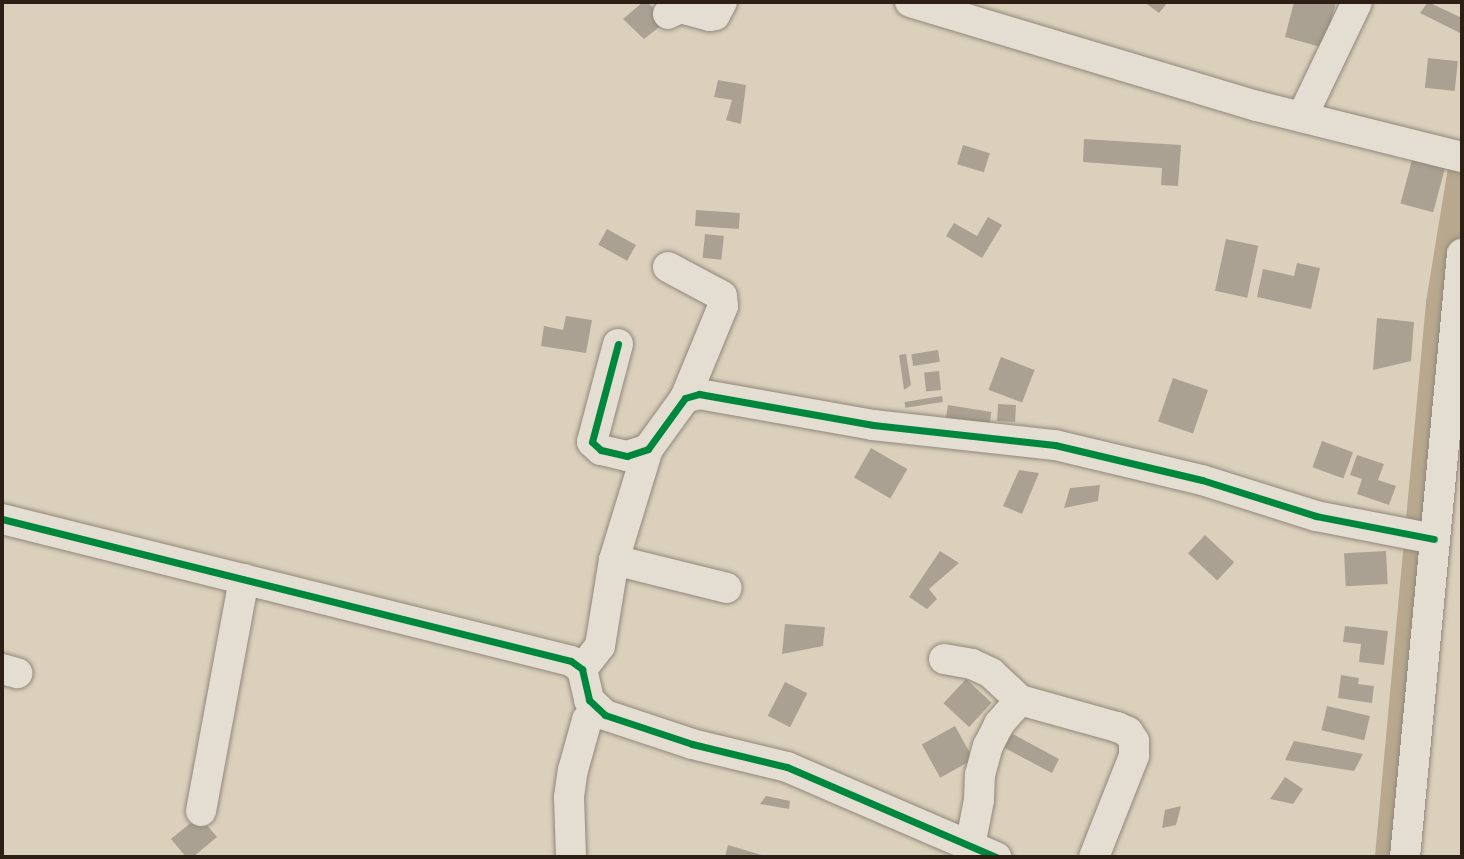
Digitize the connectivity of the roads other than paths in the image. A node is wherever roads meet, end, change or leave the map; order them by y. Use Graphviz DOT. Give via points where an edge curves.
graph roads {
  1 [pos="722,2"];
  2 [pos="910,2"];
  3 [pos="1357,2"];
  4 [pos="668,14"];
  5 [pos="1302,117"];
  6 [pos="1452,154"];
  7 [pos="1462,254"];
  8 [pos="668,267"];
  9 [pos="1459,293"];
  10 [pos="618,344"];
  11 [pos="685,398"];
  12 [pos="648,449"];
  13 [pos="2,519"];
  14 [pos="1434,539"];
  15 [pos="614,560"];
  16 [pos="244,579"];
  17 [pos="727,588"];
  18 [pos="944,659"];
  19 [pos="582,669"];
  20 [pos="1020,700"];
  21 [pos="595,709"];
  22 [pos="201,811"];
  23 [pos="983,852"];
  24 [pos="571,857"];
  25 [pos="1094,857"];
  26 [pos="1405,857"];
  1 -- 4 [label="street" via="715,15 680,8"];
  2 -- 5 [label="street"];
  3 -- 5 [label="street"];
  5 -- 6 [label="street"];
  7 -- 9 [label="street"];
  8 -- 11 [label="street" via="722,296 723,306"];
  9 -- 14 [label="street"];
  10 -- 12 [label="street" via="592,442 601,450 627,456"];
  11 -- 12 [label="street"];
  11 -- 14 [label="street" via="699,394 873,425 1055,445 1202,480 1316,516"];
  12 -- 15 [label="street"];
  13 -- 16 [label="street"];
  14 -- 26 [label="street"];
  15 -- 17 [label="street"];
  15 -- 19 [label="street" via="600,646"];
  16 -- 19 [label="street" via="571,661"];
  16 -- 22 [label="street"];
  18 -- 20 [label="street" via="991,673"];
  19 -- 21 [label="street"];
  20 -- 23 [label="street" via="999,724 979,775"];
  20 -- 25 [label="street" via="1117,727 1134,741 1134,756"];
  21 -- 23 [label="street" via="692,744 787,767"];
  21 -- 24 [label="street" via="582,732 573,770"];
}
